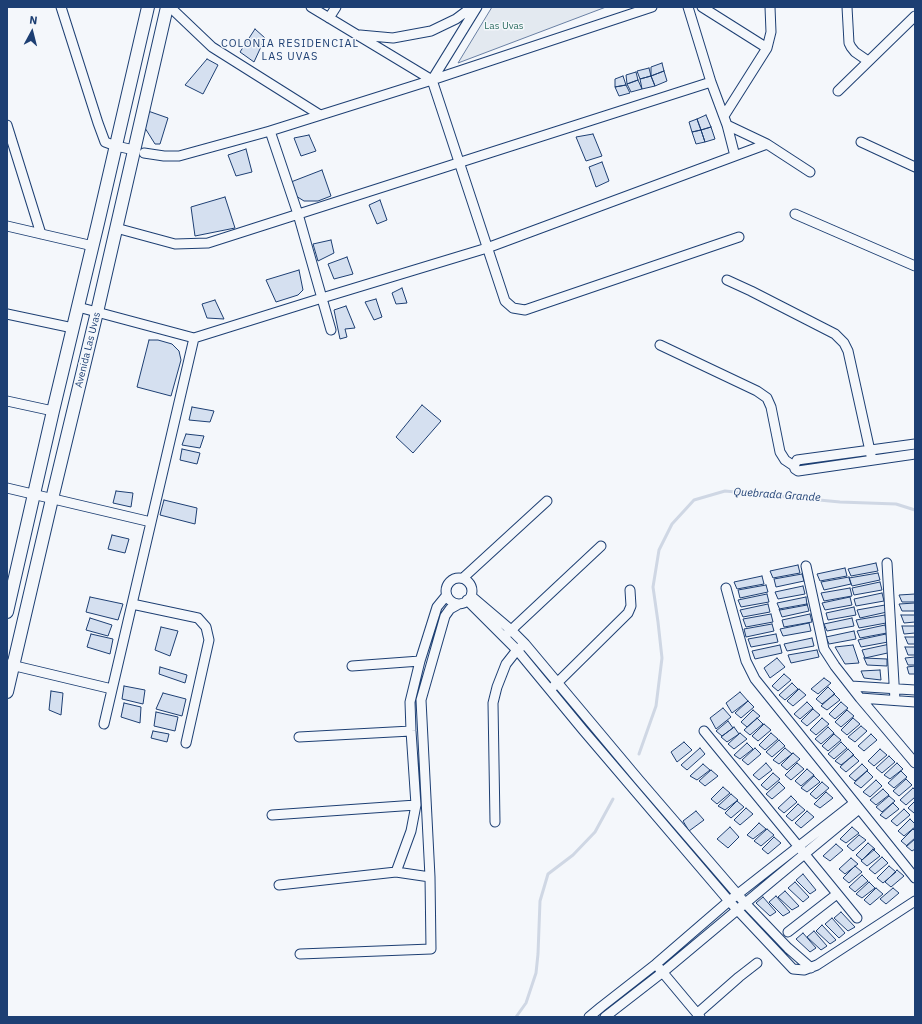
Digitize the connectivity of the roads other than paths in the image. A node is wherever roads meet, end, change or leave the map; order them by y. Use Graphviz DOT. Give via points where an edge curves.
graph roads {
  1 [pos="61,7"];
  2 [pos="148,7"];
  3 [pos="167,7"];
  4 [pos="170,7"];
  5 [pos="311,7"];
  6 [pos="336,7"];
  7 [pos="472,7"];
  8 [pos="477,7"];
  9 [pos="652,7"];
  10 [pos="688,7"];
  11 [pos="702,7"];
  12 [pos="770,7"];
  13 [pos="847,7"];
  14 [pos="915,16"];
  15 [pos="329,18"];
  16 [pos="357,35"];
  17 [pos="767,48"];
  18 [pos="868,61"];
  19 [pos="432,80"];
  20 [pos="711,82"];
  21 [pos="838,91"];
  22 [pos="320,115"];
  23 [pos="725,120"];
  24 [pos="7,125"];
  25 [pos="270,131"];
  26 [pos="861,142"];
  27 [pos="767,144"];
  28 [pos="116,146"];
  29 [pos="139,151"];
  30 [pos="735,156"];
  31 [pos="459,162"];
  32 [pos="915,168"];
  33 [pos="810,172"];
  34 [pos="298,214"];
  35 [pos="795,214"];
  36 [pos="7,226"];
  37 [pos="116,228"];
  38 [pos="41,234"];
  39 [pos="739,237"];
  40 [pos="93,246"];
  41 [pos="487,248"];
  42 [pos="915,266"];
  43 [pos="727,280"];
  44 [pos="322,298"];
  45 [pos="78,307"];
  46 [pos="97,312"];
  47 [pos="7,314"];
  48 [pos="73,328"];
  49 [pos="331,330"];
  50 [pos="194,338"];
  51 [pos="660,345"];
  52 [pos="7,401"];
  53 [pos="53,411"];
  54 [pos="915,444"];
  55 [pos="870,450"];
  56 [pos="915,454"];
  57 [pos="872,460"];
  58 [pos="794,466"];
  59 [pos="7,488"];
  60 [pos="34,495"];
  61 [pos="52,499"];
  62 [pos="547,501"];
  63 [pos="151,522"];
  64 [pos="601,546"];
  65 [pos="887,563"];
  66 [pos="806,566"];
  67 [pos="11,576"];
  68 [pos="463,578"];
  69 [pos="726,588"];
  70 [pos="630,590"];
  71 [pos="446,596"];
  72 [pos="466,600"];
  73 [pos="132,604"];
  74 [pos="7,612"];
  75 [pos="511,630"];
  76 [pos="504,636"];
  77 [pos="521,647"];
  78 [pos="420,661"];
  79 [pos="10,665"];
  80 [pos="352,666"];
  81 [pos="558,682"];
  82 [pos="851,686"];
  83 [pos="112,689"];
  84 [pos="550,689"];
  85 [pos="895,689"];
  86 [pos="915,690"];
  87 [pos="7,692"];
  88 [pos="860,698"];
  89 [pos="895,700"];
  90 [pos="915,702"];
  91 [pos="578,708"];
  92 [pos="570,714"];
  93 [pos="104,724"];
  94 [pos="411,731"];
  95 [pos="704,731"];
  96 [pos="300,737"];
  97 [pos="186,743"];
  98 [pos="915,763"];
  99 [pos="416,804"];
  100 [pos="857,806"];
  101 [pos="272,815"];
  102 [pos="495,822"];
  103 [pos="802,850"];
  104 [pos="396,872"];
  105 [pos="770,876"];
  106 [pos="430,877"];
  107 [pos="915,878"];
  108 [pos="279,885"];
  109 [pos="738,894"];
  110 [pos="837,894"];
  111 [pos="729,901"];
  112 [pos="915,901"];
  113 [pos="746,903"];
  114 [pos="737,911"];
  115 [pos="857,918"];
  116 [pos="788,932"];
  117 [pos="300,954"];
  118 [pos="757,963"];
  119 [pos="656,964"];
  120 [pos="812,968"];
  121 [pos="663,972"];
  122 [pos="601,1007"];
  123 [pos="699,1015"];
  124 [pos="607,1016"];
  125 [pos="589,1017"];
  1 -- 28 [label="street" via="105,142"];
  2 -- 28 [label="street, Avenida Las Uvas"];
  3 -- 29 [label="street, Avenida Las Uvas"];
  4 -- 22 [label="street" via="212,47"];
  5 -- 15 [label="street"];
  6 -- 15 [label="street"];
  7 -- 16 [label="street" via="456,19 430,31 393,38"];
  8 -- 19 [label="street"];
  9 -- 19 [label="street"];
  10 -- 20 [label="street"];
  11 -- 17 [label="street"];
  12 -- 17 [label="street" via="771,32"];
  13 -- 18 [label="street" via="849,43 854,52"];
  14 -- 18 [label="street"];
  15 -- 16 [label="street"];
  16 -- 19 [label="street"];
  17 -- 23 [label="street"];
  18 -- 21 [label="street"];
  19 -- 22 [label="street"];
  19 -- 31 [label="street"];
  20 -- 23 [label="street"];
  20 -- 31 [label="street"];
  22 -- 25 [label="street"];
  23 -- 27 [label="street"];
  23 -- 30 [label="street"];
  24 -- 38 [label="street"];
  25 -- 29 [label="street" via="179,156"];
  25 -- 34 [label="street"];
  26 -- 32 [label="street"];
  27 -- 30 [label="street"];
  27 -- 33 [label="street"];
  28 -- 29 [label="street"];
  28 -- 40 [label="street, Avenida Las Uvas"];
  29 -- 37 [label="street, Avenida Las Uvas"];
  30 -- 41 [label="street"];
  31 -- 34 [label="street"];
  31 -- 41 [label="street"];
  34 -- 37 [label="street" via="208,242 175,244"];
  34 -- 44 [label="street"];
  35 -- 42 [label="street"];
  36 -- 38 [label="street"];
  37 -- 46 [label="street, Avenida Las Uvas"];
  38 -- 40 [label="street"];
  39 -- 41 [label="street" via="525,310 513,308 505,301"];
  40 -- 45 [label="street, Avenida Las Uvas"];
  41 -- 44 [label="street"];
  43 -- 55 [label="street" via="835,334 844,343"];
  44 -- 49 [label="street"];
  44 -- 50 [label="street"];
  45 -- 46 [label="street"];
  45 -- 48 [label="street, Avenida Las Uvas"];
  46 -- 50 [label="street"];
  46 -- 61 [label="street, Avenida Las Uvas"];
  47 -- 48 [label="street"];
  48 -- 53 [label="street, Avenida Las Uvas"];
  50 -- 63 [label="street"];
  51 -- 58 [label="street" via="767,398 772,407 780,452 785,460"];
  52 -- 53 [label="street"];
  53 -- 60 [label="street, Avenida Las Uvas"];
  54 -- 55 [label="street"];
  55 -- 57 [label="street"];
  55 -- 58 [label="street" via="797,460"];
  56 -- 57 [label="street"];
  57 -- 58 [label="street" via="798,470"];
  59 -- 60 [label="street"];
  60 -- 61 [label="street"];
  60 -- 67 [label="street, Avenida Las Uvas"];
  61 -- 63 [label="street"];
  61 -- 79 [label="street, Avenida Las Uvas"];
  62 -- 68 [label="street"];
  63 -- 73 [label="street"];
  64 -- 75 [label="street"];
  65 -- 85 [label="street"];
  66 -- 82 [label="street" via="824,649"];
  67 -- 74 [label="street, Avenida Las Uvas"];
  68 -- 71 [label="street" via="450,580 446,587"];
  68 -- 72 [label="street" via="471,588"];
  69 -- 100 [label="street" via="746,661 755,679"];
  70 -- 81 [label="street" via="632,606 628,613"];
  71 -- 72 [label="street" via="451,602"];
  71 -- 78 [label="street" via="437,608"];
  72 -- 75 [label="street"];
  72 -- 76 [label="street"];
  72 -- 106 [label="street" via="450,609 445,616 421,700"];
  73 -- 83 [label="street"];
  73 -- 97 [label="street" via="198,618 206,627 210,640"];
  75 -- 76 [label="street"];
  75 -- 77 [label="street"];
  76 -- 77 [label="street"];
  77 -- 81 [label="street"];
  77 -- 84 [label="street"];
  77 -- 102 [label="street" via="506,664 493,703"];
  78 -- 80 [label="street"];
  78 -- 94 [label="street" via="410,702"];
  79 -- 83 [label="street"];
  79 -- 87 [label="street, Avenida Las Uvas"];
  81 -- 84 [label="street"];
  81 -- 91 [label="street"];
  82 -- 85 [label="street"];
  82 -- 88 [label="street"];
  83 -- 93 [label="street"];
  84 -- 92 [label="street"];
  85 -- 86 [label="street"];
  85 -- 89 [label="street"];
  88 -- 89 [label="street"];
  88 -- 98 [label="street"];
  89 -- 90 [label="street"];
  91 -- 92 [label="street"];
  91 -- 109 [label="street"];
  92 -- 111 [label="street"];
  94 -- 96 [label="street"];
  94 -- 99 [label="street"];
  95 -- 103 [label="street"];
  99 -- 101 [label="street"];
  99 -- 104 [label="street" via="411,831"];
  100 -- 103 [label="street"];
  100 -- 107 [label="street"];
  103 -- 105 [label="street"];
  103 -- 110 [label="street"];
  104 -- 106 [label="street"];
  104 -- 108 [label="street"];
  105 -- 109 [label="street"];
  105 -- 113 [label="street"];
  106 -- 117 [label="street" via="431,949"];
  109 -- 111 [label="street"];
  109 -- 113 [label="street"];
  110 -- 115 [label="street"];
  110 -- 116 [label="street"];
  111 -- 114 [label="street"];
  111 -- 119 [label="street"];
  112 -- 120 [label="street"];
  113 -- 114 [label="street"];
  113 -- 120 [label="street" via="788,948"];
  114 -- 120 [label="street" via="792,969"];
  114 -- 121 [label="street"];
  118 -- 123 [label="street" via="738,977"];
  119 -- 121 [label="street"];
  119 -- 122 [label="street"];
  121 -- 123 [label="street"];
  121 -- 124 [label="street"];
  122 -- 124 [label="street"];
  122 -- 125 [label="street"];
}
